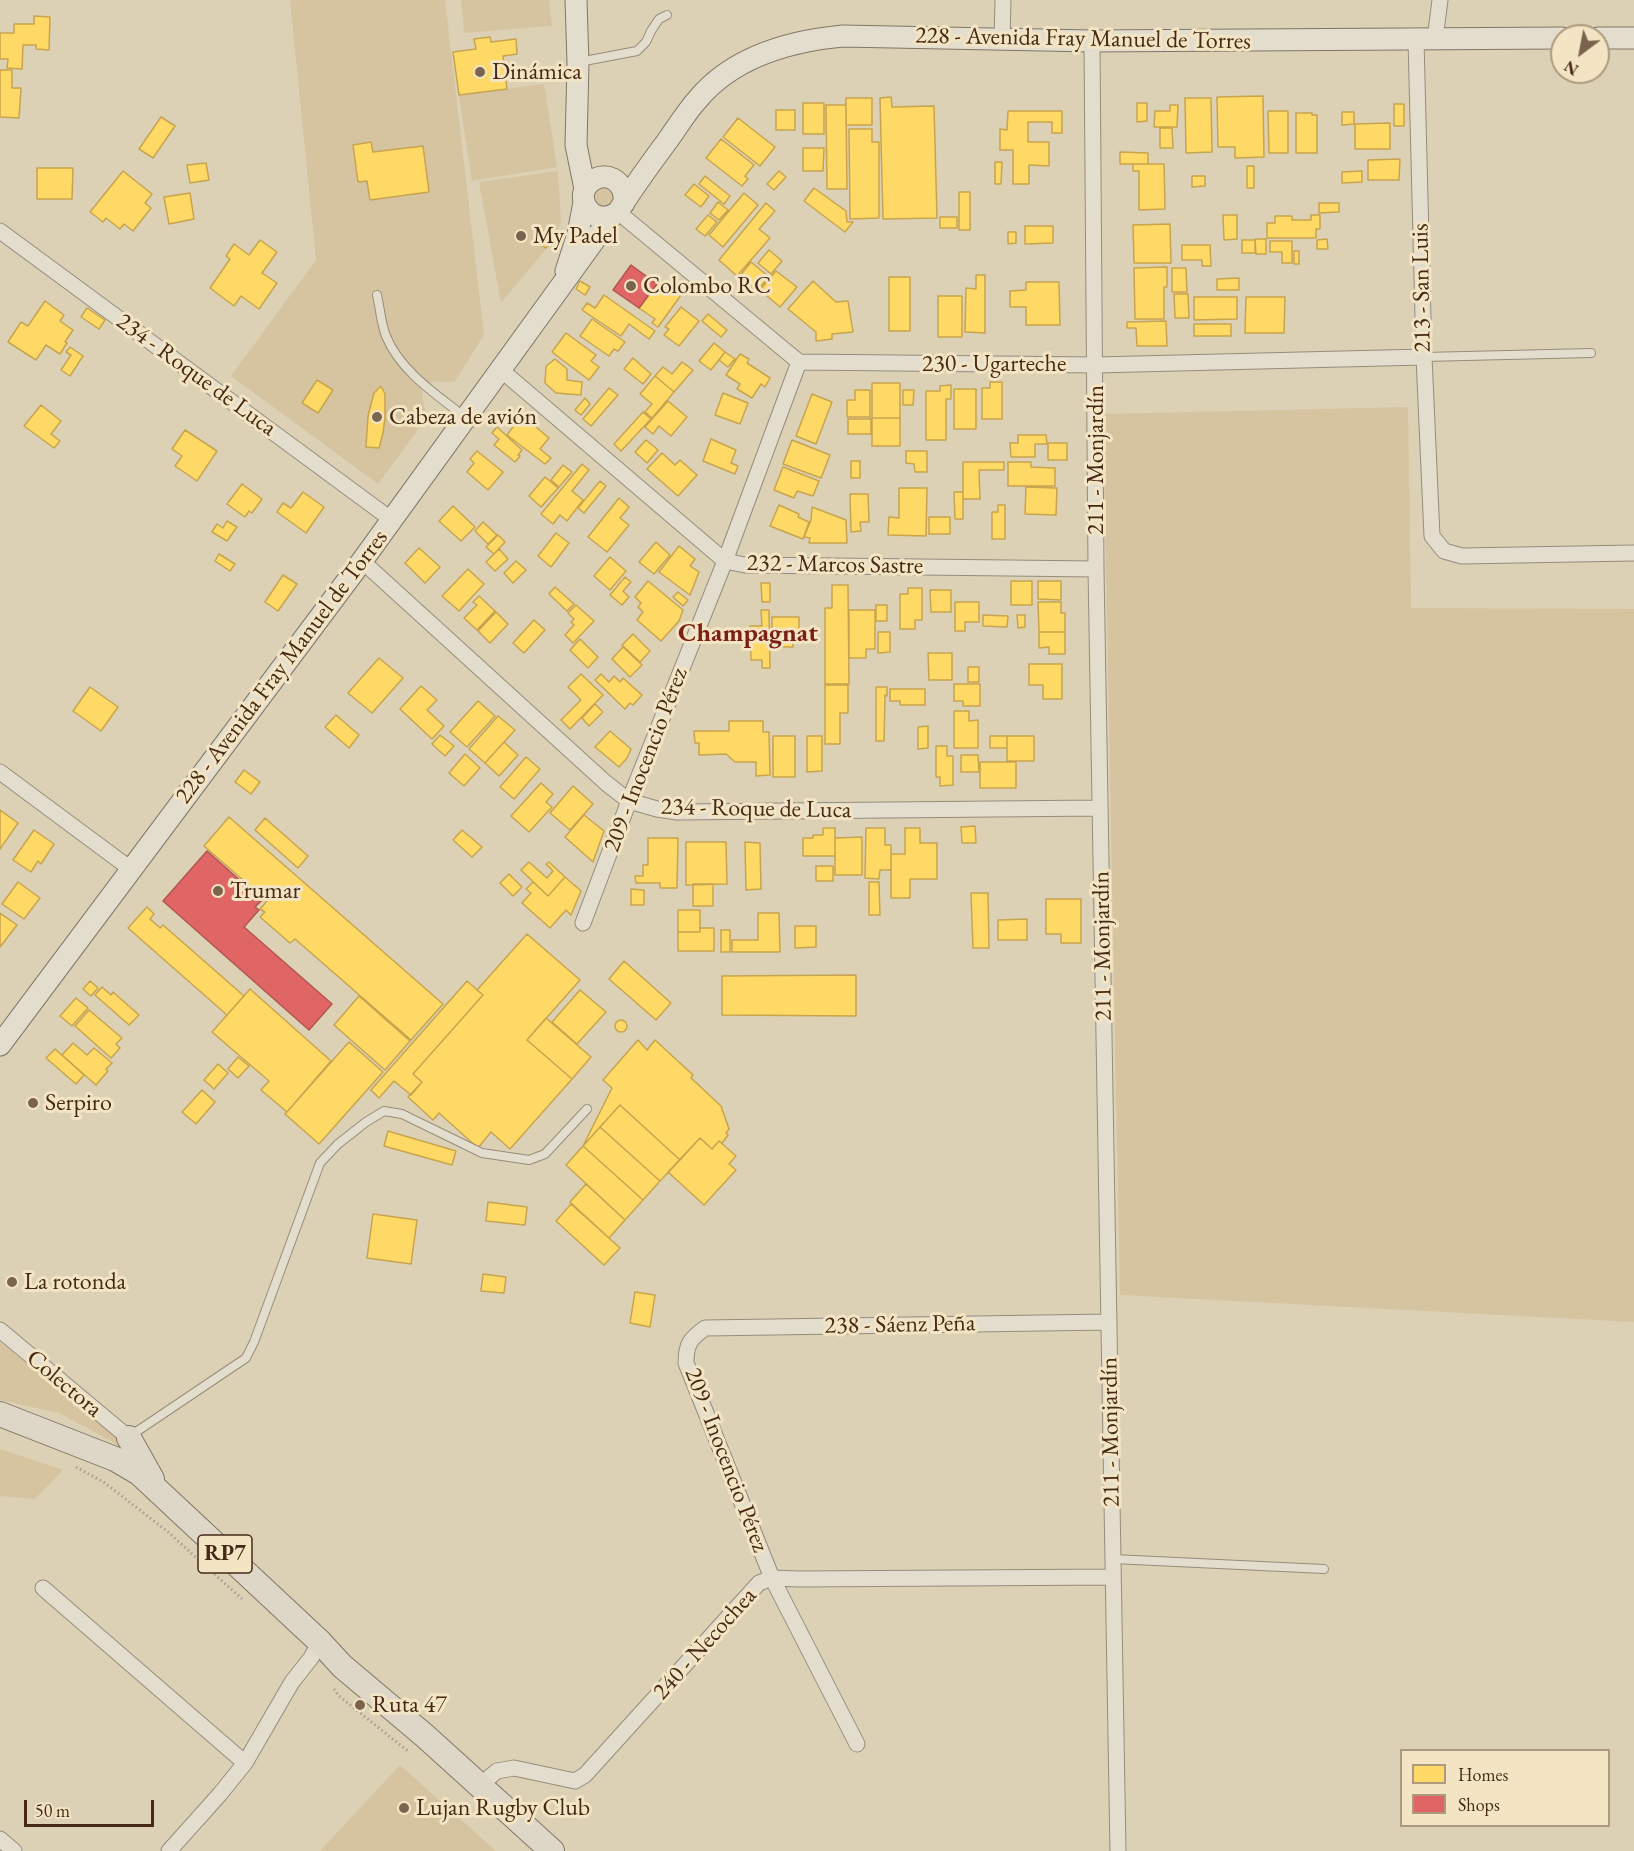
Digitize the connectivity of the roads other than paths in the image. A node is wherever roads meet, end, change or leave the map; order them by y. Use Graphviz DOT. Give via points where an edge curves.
graph roads {
  1 [pos="576,0"];
  2 [pos="1003,0"];
  3 [pos="1440,0"];
  4 [pos="667,15"];
  5 [pos="1550,38"];
  6 [pos="1610,38"];
  7 [pos="1634,38"];
  8 [pos="1002,39"];
  9 [pos="1426,39"];
  10 [pos="1092,41"];
  11 [pos="578,63"];
  12 [pos="576,145"];
  13 [pos="652,161"];
  14 [pos="607,177"];
  15 [pos="584,196"];
  16 [pos="618,211"];
  17 [pos="0,231"];
  18 [pos="561,287"];
  19 [pos="377,295"];
  20 [pos="1591,353"];
  21 [pos="1424,357"];
  22 [pos="799,362"];
  23 [pos="1096,365"];
  24 [pos="501,370"];
  25 [pos="466,418"];
  26 [pos="392,520"];
  27 [pos="1634,553"];
  28 [pos="362,561"];
  29 [pos="725,561"];
  30 [pos="1096,569"];
  31 [pos="0,772"];
  32 [pos="629,801"];
  33 [pos="1100,808"];
  34 [pos="132,870"];
  35 [pos="583,923"];
  36 [pos="0,1045"];
  37 [pos="587,1109"];
  38 [pos="1109,1322"];
  39 [pos="0,1330"];
  40 [pos="694,1336"];
  41 [pos="0,1414"];
  42 [pos="129,1437"];
  43 [pos="161,1494"];
  44 [pos="1113,1559"];
  45 [pos="1324,1569"];
  46 [pos="1113,1577"];
  47 [pos="772,1578"];
  48 [pos="43,1588"];
  49 [pos="320,1642"];
  50 [pos="857,1744"];
  51 [pos="245,1763"];
  52 [pos="479,1786"];
  53 [pos="0,1839"];
  54 [pos="14,1851"];
  55 [pos="169,1851"];
  56 [pos="552,1851"];
  57 [pos="1118,1851"];
  1 -- 11 [label="main road"];
  2 -- 8 [label="street"];
  3 -- 9 [label="street, 213 - San Luis"];
  4 -- 11 [label="lane" via="659,19 638,51"];
  5 -- 9 [label="main road, 228 - Avenida Fray Manuel de Torres"];
  6 -- 7 [label="main road"];
  8 -- 10 [label="main road, 228 - Avenida Fray Manuel de Torres"];
  8 -- 13 [label="main road, 228 - Avenida Fray Manuel de Torres" via="843,36 773,49 741,63 713,84"];
  9 -- 10 [label="main road, 228 - Avenida Fray Manuel de Torres"];
  9 -- 21 [label="street, 213 - San Luis"];
  10 -- 23 [label="street, 211 - Monjardín"];
  11 -- 12 [label="main road"];
  12 -- 14 [label="main road" via="587,161"];
  12 -- 15 [label="main road"];
  13 -- 14 [label="main road, 228 - Avenida Fray Manuel de Torres" via="617,178"];
  13 -- 16 [label="main road, 228 - Avenida Fray Manuel de Torres"];
  14 -- 15 [label="main road" via="593,180"];
  14 -- 16 [label="main road" via="621,185 624,197"];
  15 -- 16 [label="main road" via="591,213 604,218"];
  15 -- 18 [label="main road, 228 - Avenida Fray Manuel de Torres" via="578,234"];
  16 -- 18 [label="main road, 228 - Avenida Fray Manuel de Torres"];
  16 -- 22 [label="street"];
  17 -- 26 [label="street, 234 - Roque de Luca"];
  18 -- 24 [label="main road, 228 - Avenida Fray Manuel de Torres"];
  19 -- 25 [label="lane" via="386,336 400,360"];
  20 -- 21 [label="lane"];
  21 -- 23 [label="street, 230 - Ugarteche"];
  21 -- 27 [label="street, 213 - San Luis" via="1432,536 1444,551 1462,556"];
  22 -- 23 [label="street, 230 - Ugarteche"];
  22 -- 29 [label="street, 209 - Inocencio Pérez"];
  23 -- 30 [label="street, 211 - Monjardín"];
  24 -- 25 [label="main road, 228 - Avenida Fray Manuel de Torres"];
  24 -- 29 [label="street, 232 - Marcos Sastre"];
  25 -- 26 [label="main road, 228 - Avenida Fray Manuel de Torres"];
  26 -- 28 [label="main road, 228 - Avenida Fray Manuel de Torres"];
  28 -- 32 [label="street, 234 - Roque de Luca"];
  28 -- 34 [label="main road, 228 - Avenida Fray Manuel de Torres"];
  29 -- 30 [label="street, 232 - Marcos Sastre" via="745,565"];
  29 -- 32 [label="street, 209 - Inocencio Pérez"];
  30 -- 33 [label="street, 211 - Monjardín"];
  31 -- 34 [label="street"];
  32 -- 33 [label="street, 234 - Roque de Luca" via="677,812"];
  32 -- 35 [label="street, 209 - Inocencio Pérez"];
  33 -- 38 [label="street, 211 - Monjardín"];
  34 -- 36 [label="main road, 228 - Avenida Fray Manuel de Torres"];
  37 -- 42 [label="lane" via="545,1154 529,1160 482,1153 402,1114 384,1111 366,1122 320,1163 246,1358"];
  38 -- 40 [label="street, 238 - Sáenz Peña" via="705,1328"];
  38 -- 44 [label="street, 211 - Monjardín"];
  39 -- 42 [label="street, Colectora"];
  40 -- 47 [label="street, 209 - Inocencio Pérez" via="686,1348 686,1363"];
  41 -- 43 [label="main road, RP7" via="115,1460 139,1473"];
  42 -- 43 [label="main road"];
  43 -- 49 [label="main road, RP7"];
  44 -- 45 [label="lane"];
  44 -- 46 [label="street, 211 - Monjardín"];
  46 -- 47 [label="street, 240 - Necochea"];
  46 -- 57 [label="street, 211 - Monjardín"];
  47 -- 50 [label="street, 209 - Inocencio Pérez"];
  47 -- 52 [label="street, 240 - Necochea" via="759,1583 585,1775 574,1781 514,1768 496,1771"];
  48 -- 51 [label="street"];
  49 -- 51 [label="street"];
  49 -- 52 [label="main road, RP7" via="342,1666"];
  51 -- 55 [label="street"];
  52 -- 56 [label="main road, RP7"];
  53 -- 54 [label="street"];
}
